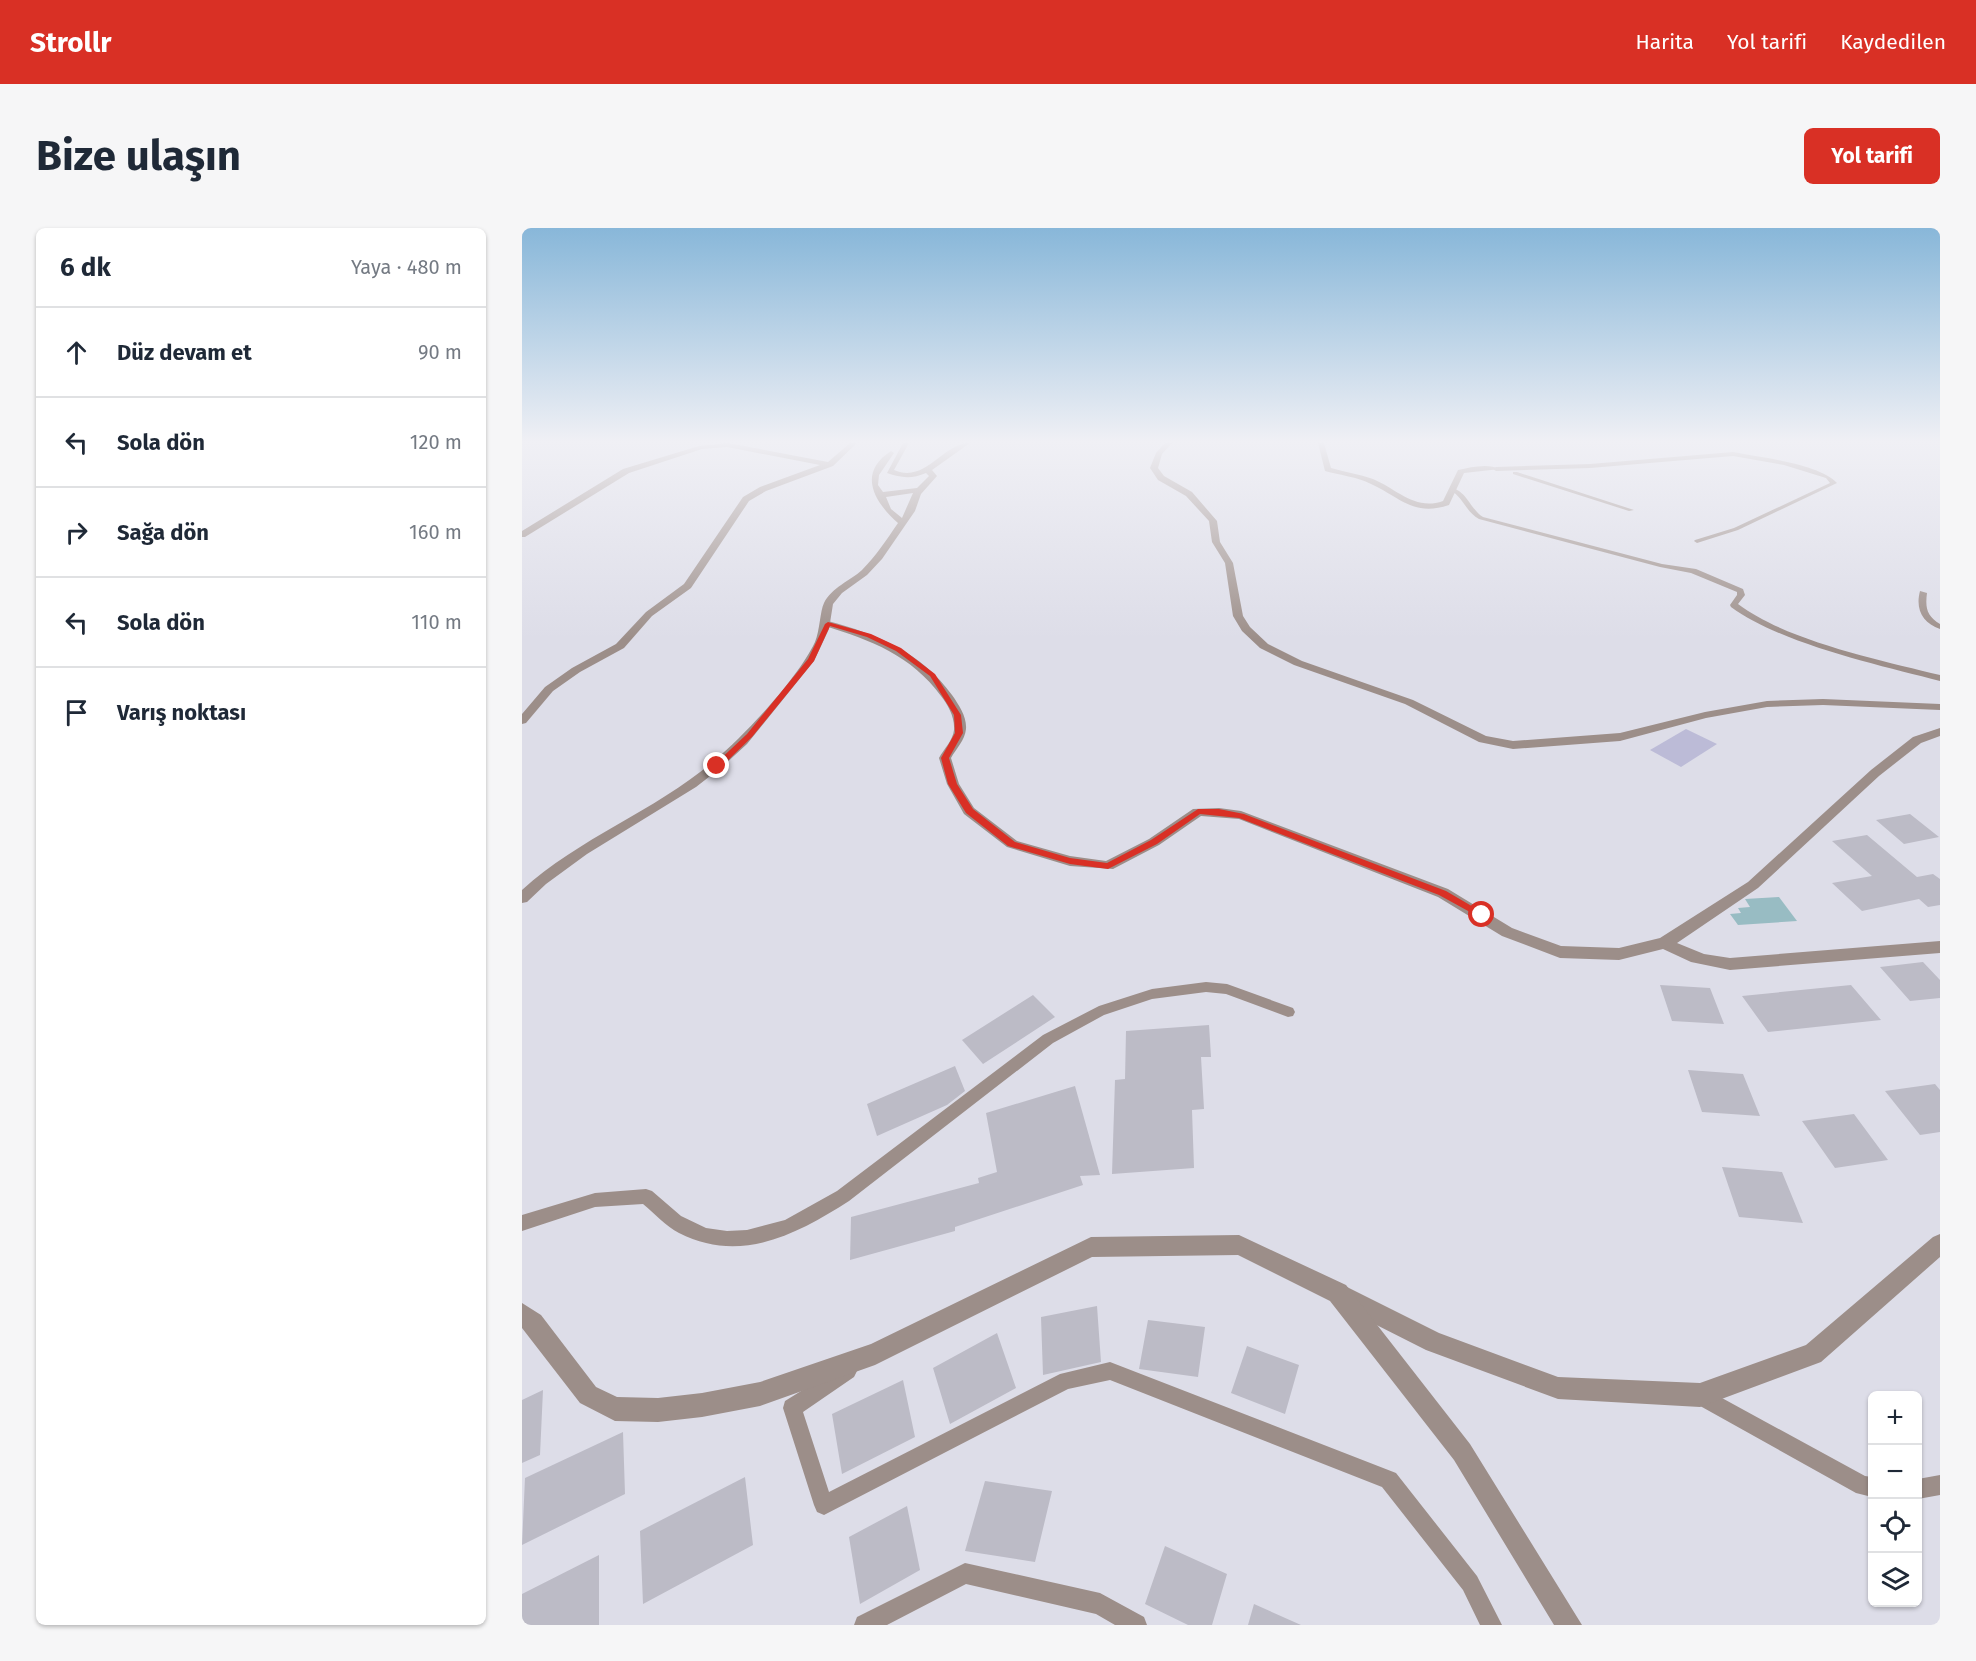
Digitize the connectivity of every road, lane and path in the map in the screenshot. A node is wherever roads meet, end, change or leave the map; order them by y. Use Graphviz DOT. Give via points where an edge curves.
graph roads {
  1 [pos="566,508"];
  2 [pos="739,508"];
  3 [pos="888,508"];
  4 [pos="911,508"];
  5 [pos="1202,508"];
  6 [pos="1469,508"];
  7 [pos="1625,508"];
  8 [pos="1781,508"];
  9 [pos="1631,510"];
  10 [pos="903,523"];
  11 [pos="522,535"];
  12 [pos="1697,541"];
  13 [pos="1923,593"];
  14 [pos="828,624"];
  15 [pos="1940,627"];
  16 [pos="1940,678"];
  17 [pos="1940,707"];
  18 [pos="522,721"];
  19 [pos="1940,732"];
  20 [pos="522,898"];
  21 [pos="1665,943"];
  22 [pos="1940,947"];
  23 [pos="1288,1012"];
  24 [pos="522,1223"];
  25 [pos="1940,1244"];
  26 [pos="1338,1293"];
  27 [pos="522,1314"];
  28 [pos="875,1354"];
  29 [pos="1700,1395"];
  30 [pos="1940,1485"];
  31 [pos="1868,1487"];
  32 [pos="1922,1488"];
  33 [pos="865,1625"];
  34 [pos="1136,1625"];
  35 [pos="1491,1625"];
  36 [pos="1569,1625"];
  1 -- 11 [label="street"];
  2 -- 18 [label="street" via="688,586 649,614 621,646 557,682"];
  3 -- 10 [label="street"];
  4 -- 10 [label="street"];
  5 -- 17 [label="street" via="1213,521 1216,542 1229,563 1238,616 1264,646 1298,663 1408,702 1483,739 1513,746 1620,737 1767,704"];
  6 -- 16 [label="lane" via="1481,518 1693,571 1740,591 1742,595 1734,605 1765,624"];
  7 -- 9 [label="lane"];
  8 -- 12 [label="lane" via="1736,530"];
  10 -- 14 [label="street" via="879,557 828,604"];
  13 -- 15 [label="lane" via="1921,608"];
  14 -- 20 [label="street" via="811,660 736,750 692,784 580,851"];
  14 -- 21 [label="street" via="869,635 899,649 933,675 958,715 959,733 945,758 952,784 969,811 1012,844 1070,861 1108,866 1154,842 1198,812 1219,812 1251,819 1443,893 1507,932 1560,952 1619,954"];
  19 -- 21 [label="street" via="1917,740 1875,773 1753,885"];
  21 -- 22 [label="street" via="1705,962 1730,964"];
  23 -- 24 [label="lane" via="1227,988 1206,987 1152,994 1099,1011 1048,1039 843,1196 810,1218 774,1232 732,1239 706,1236 687,1229 646,1196 595,1200"];
  25 -- 29 [label="street" via="1813,1354"];
  26 -- 28 [label="street" via="1239,1245 1091,1247"];
  26 -- 29 [label="street" via="1434,1342 1558,1388"];
  26 -- 36 [label="street" via="1462,1452"];
  27 -- 28 [label="street" via="588,1395 615,1409 658,1410 760,1394"];
  28 -- 35 [label="lane" via="792,1408 824,1505 1066,1380 1110,1371 1389,1480 1470,1584"];
  29 -- 31 [label="lane"];
  30 -- 32 [label="lane"];
  33 -- 34 [label="lane" via="965,1573 1100,1604"];
}
